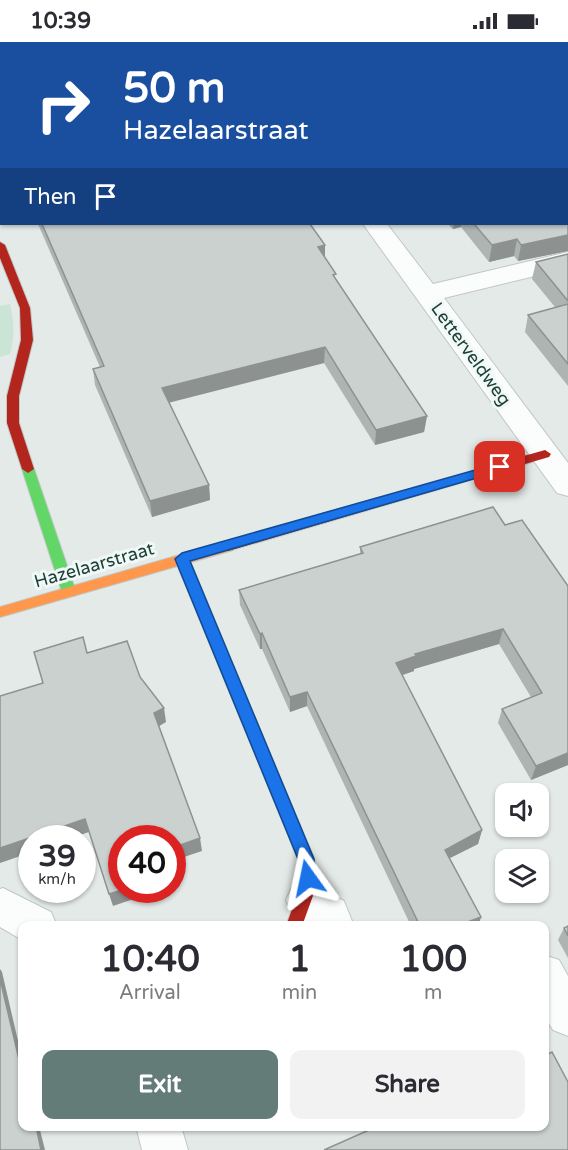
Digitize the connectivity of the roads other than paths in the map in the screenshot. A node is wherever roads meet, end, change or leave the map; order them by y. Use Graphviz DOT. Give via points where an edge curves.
graph roads {
  1 [pos="376,225"];
  2 [pos="0,244"];
  3 [pos="568,260"];
  4 [pos="427,294"];
  5 [pos="545,454"];
  6 [pos="568,485"];
  7 [pos="182,559"];
  8 [pos="69,592"];
  9 [pos="0,612"];
  10 [pos="0,908"];
  11 [pos="311,917"];
  12 [pos="28,921"];
  13 [pos="549,983"];
  14 [pos="568,1015"];
  15 [pos="159,1131"];
  16 [pos="165,1150"];
  1 -- 4 [label="street, Letterveldweg"];
  2 -- 8 [label="street" via="25,308 27,340 13,396 13,423"];
  3 -- 4 [label="street"];
  4 -- 5 [label="street, Letterveldweg"];
  5 -- 6 [label="street, Letterveldweg"];
  5 -- 7 [label="street, Hazelaarstraat"];
  7 -- 8 [label="street, Hazelaarstraat"];
  7 -- 11 [label="street" via="306,859"];
  8 -- 9 [label="street, Hazelaarstraat"];
  10 -- 12 [label="street"];
  13 -- 14 [label="street"];
  15 -- 16 [label="street"];
}
